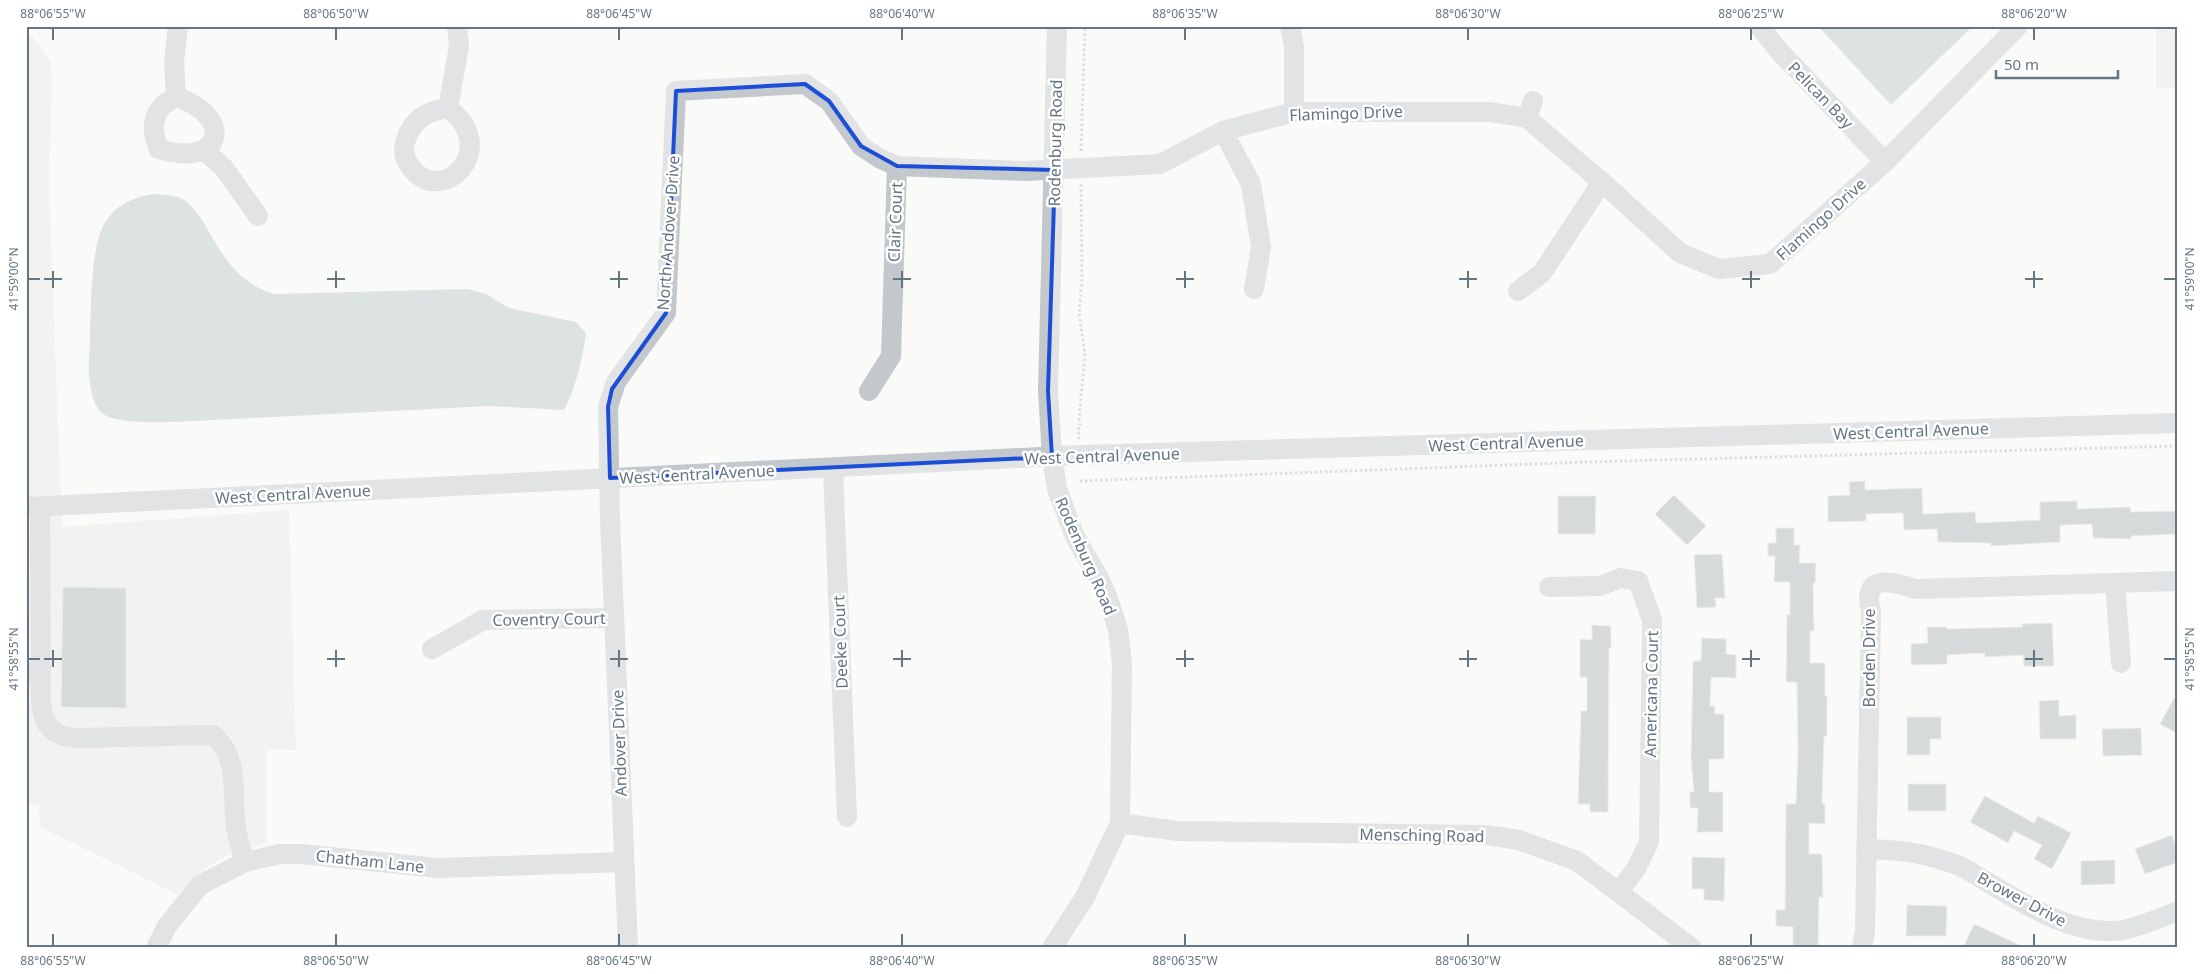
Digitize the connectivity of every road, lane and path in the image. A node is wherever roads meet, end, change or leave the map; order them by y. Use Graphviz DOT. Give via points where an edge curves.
graph roads {
  1 [pos="178,26"];
  2 [pos="457,26"];
  3 [pos="1057,26"];
  4 [pos="1085,26"];
  5 [pos="1290,26"];
  6 [pos="1759,26"];
  7 [pos="2018,26"];
  8 [pos="176,97"];
  9 [pos="448,108"];
  10 [pos="1294,112"];
  11 [pos="1223,131"];
  12 [pos="1081,148"];
  13 [pos="204,150"];
  14 [pos="1885,162"];
  15 [pos="897,166"];
  16 [pos="1055,170"];
  17 [pos="1602,182"];
  18 [pos="1081,189"];
  19 [pos="258,216"];
  20 [pos="1254,289"];
  21 [pos="1518,291"];
  22 [pos="869,391"];
  23 [pos="2178,424"];
  24 [pos="1078,429"];
  25 [pos="2178,446"];
  26 [pos="1052,457"];
  27 [pos="833,468"];
  28 [pos="610,478"];
  29 [pos="1083,479"];
  30 [pos="33,507"];
  31 [pos="2178,581"];
  32 [pos="2115,583"];
  33 [pos="1549,588"];
  34 [pos="614,618"];
  35 [pos="432,649"];
  36 [pos="2121,663"];
  37 [pos="34,672"];
  38 [pos="847,817"];
  39 [pos="1120,823"];
  40 [pos="1866,849"];
  41 [pos="245,862"];
  42 [pos="624,862"];
  43 [pos="1619,891"];
  44 [pos="2178,911"];
  45 [pos="156,948"];
  46 [pos="628,948"];
  47 [pos="1052,948"];
  48 [pos="1692,948"];
  49 [pos="1862,948"];
  1 -- 8 [label="street" via="174,62"];
  2 -- 9 [label="street" via="459,46"];
  3 -- 16 [label="street, Rodenburg Road"];
  4 -- 12 [label="path"];
  5 -- 10 [label="street" via="1294,47"];
  6 -- 14 [label="street, Pelican Bay"];
  7 -- 14 [label="street, Flamingo Drive"];
  8 -- 13 [label="street" via="192,102 213,122 216,132 210,146"];
  8 -- 13 [label="street" via="164,102 157,111 153,136 159,149 189,154"];
  10 -- 11 [label="street, Flamingo Drive"];
  10 -- 17 [label="street, Flamingo Drive" via="1530,110"];
  11 -- 16 [label="street, Flamingo Drive" via="1160,164"];
  11 -- 20 [label="street" via="1251,184 1261,247"];
  13 -- 19 [label="street" via="224,168"];
  14 -- 17 [label="street, Flamingo Drive" via="1770,264 1719,269 1680,253"];
  15 -- 16 [label="street, Flamingo Drive" via="1026,172"];
  15 -- 22 [label="street, Clair Court" via="891,356"];
  15 -- 28 [label="street, North Andover Drive" via="861,146 829,101 805,84 676,91 666,313 612,389 608,408"];
  16 -- 26 [label="street, Rodenburg Road" via="1048,391"];
  17 -- 21 [label="street" via="1542,273"];
  18 -- 24 [label="path" via="1079,313 1085,354 1079,419 1082,427"];
  23 -- 26 [label="street, West Central Avenue"];
  25 -- 29 [label="path"];
  26 -- 27 [label="street, West Central Avenue"];
  26 -- 39 [label="street, Rodenburg Road" via="1057,489 1075,537 1099,578 1118,630 1122,664"];
  27 -- 28 [label="street, West Central Avenue"];
  27 -- 38 [label="street, Deeke Court"];
  28 -- 30 [label="street, West Central Avenue"];
  28 -- 34 [label="street, Andover Drive"];
  30 -- 37 [label="street"];
  31 -- 32 [label="street, Borden Drive"];
  32 -- 36 [label="street"];
  32 -- 40 [label="street, Borden Drive" via="1916,589 1889,581 1874,586 1869,592"];
  33 -- 43 [label="street, Americana Court" via="1600,586 1620,578 1638,581 1652,620 1649,842 1636,869"];
  34 -- 35 [label="street, Coventry Court" via="483,620"];
  34 -- 42 [label="street, Andover Drive"];
  37 -- 41 [label="street" via="42,713 48,725 60,735 77,738 213,735 223,743 231,763 236,829"];
  39 -- 43 [label="street, Mensching Road" via="1177,831 1486,835 1519,840 1577,861"];
  39 -- 47 [label="street, Rodenburg Road" via="1089,889"];
  40 -- 44 [label="street, Brower Drive" via="1910,851 1962,866 2049,916 2094,931 2124,930"];
  40 -- 49 [label="street, Borden Drive"];
  41 -- 42 [label="street, Chatham Lane" via="280,854 301,854 438,868"];
  41 -- 45 [label="street, Chatham Lane" via="200,885 167,926"];
  42 -- 46 [label="street, Andover Drive"];
  43 -- 48 [label="street, Mensching Road"];
}
